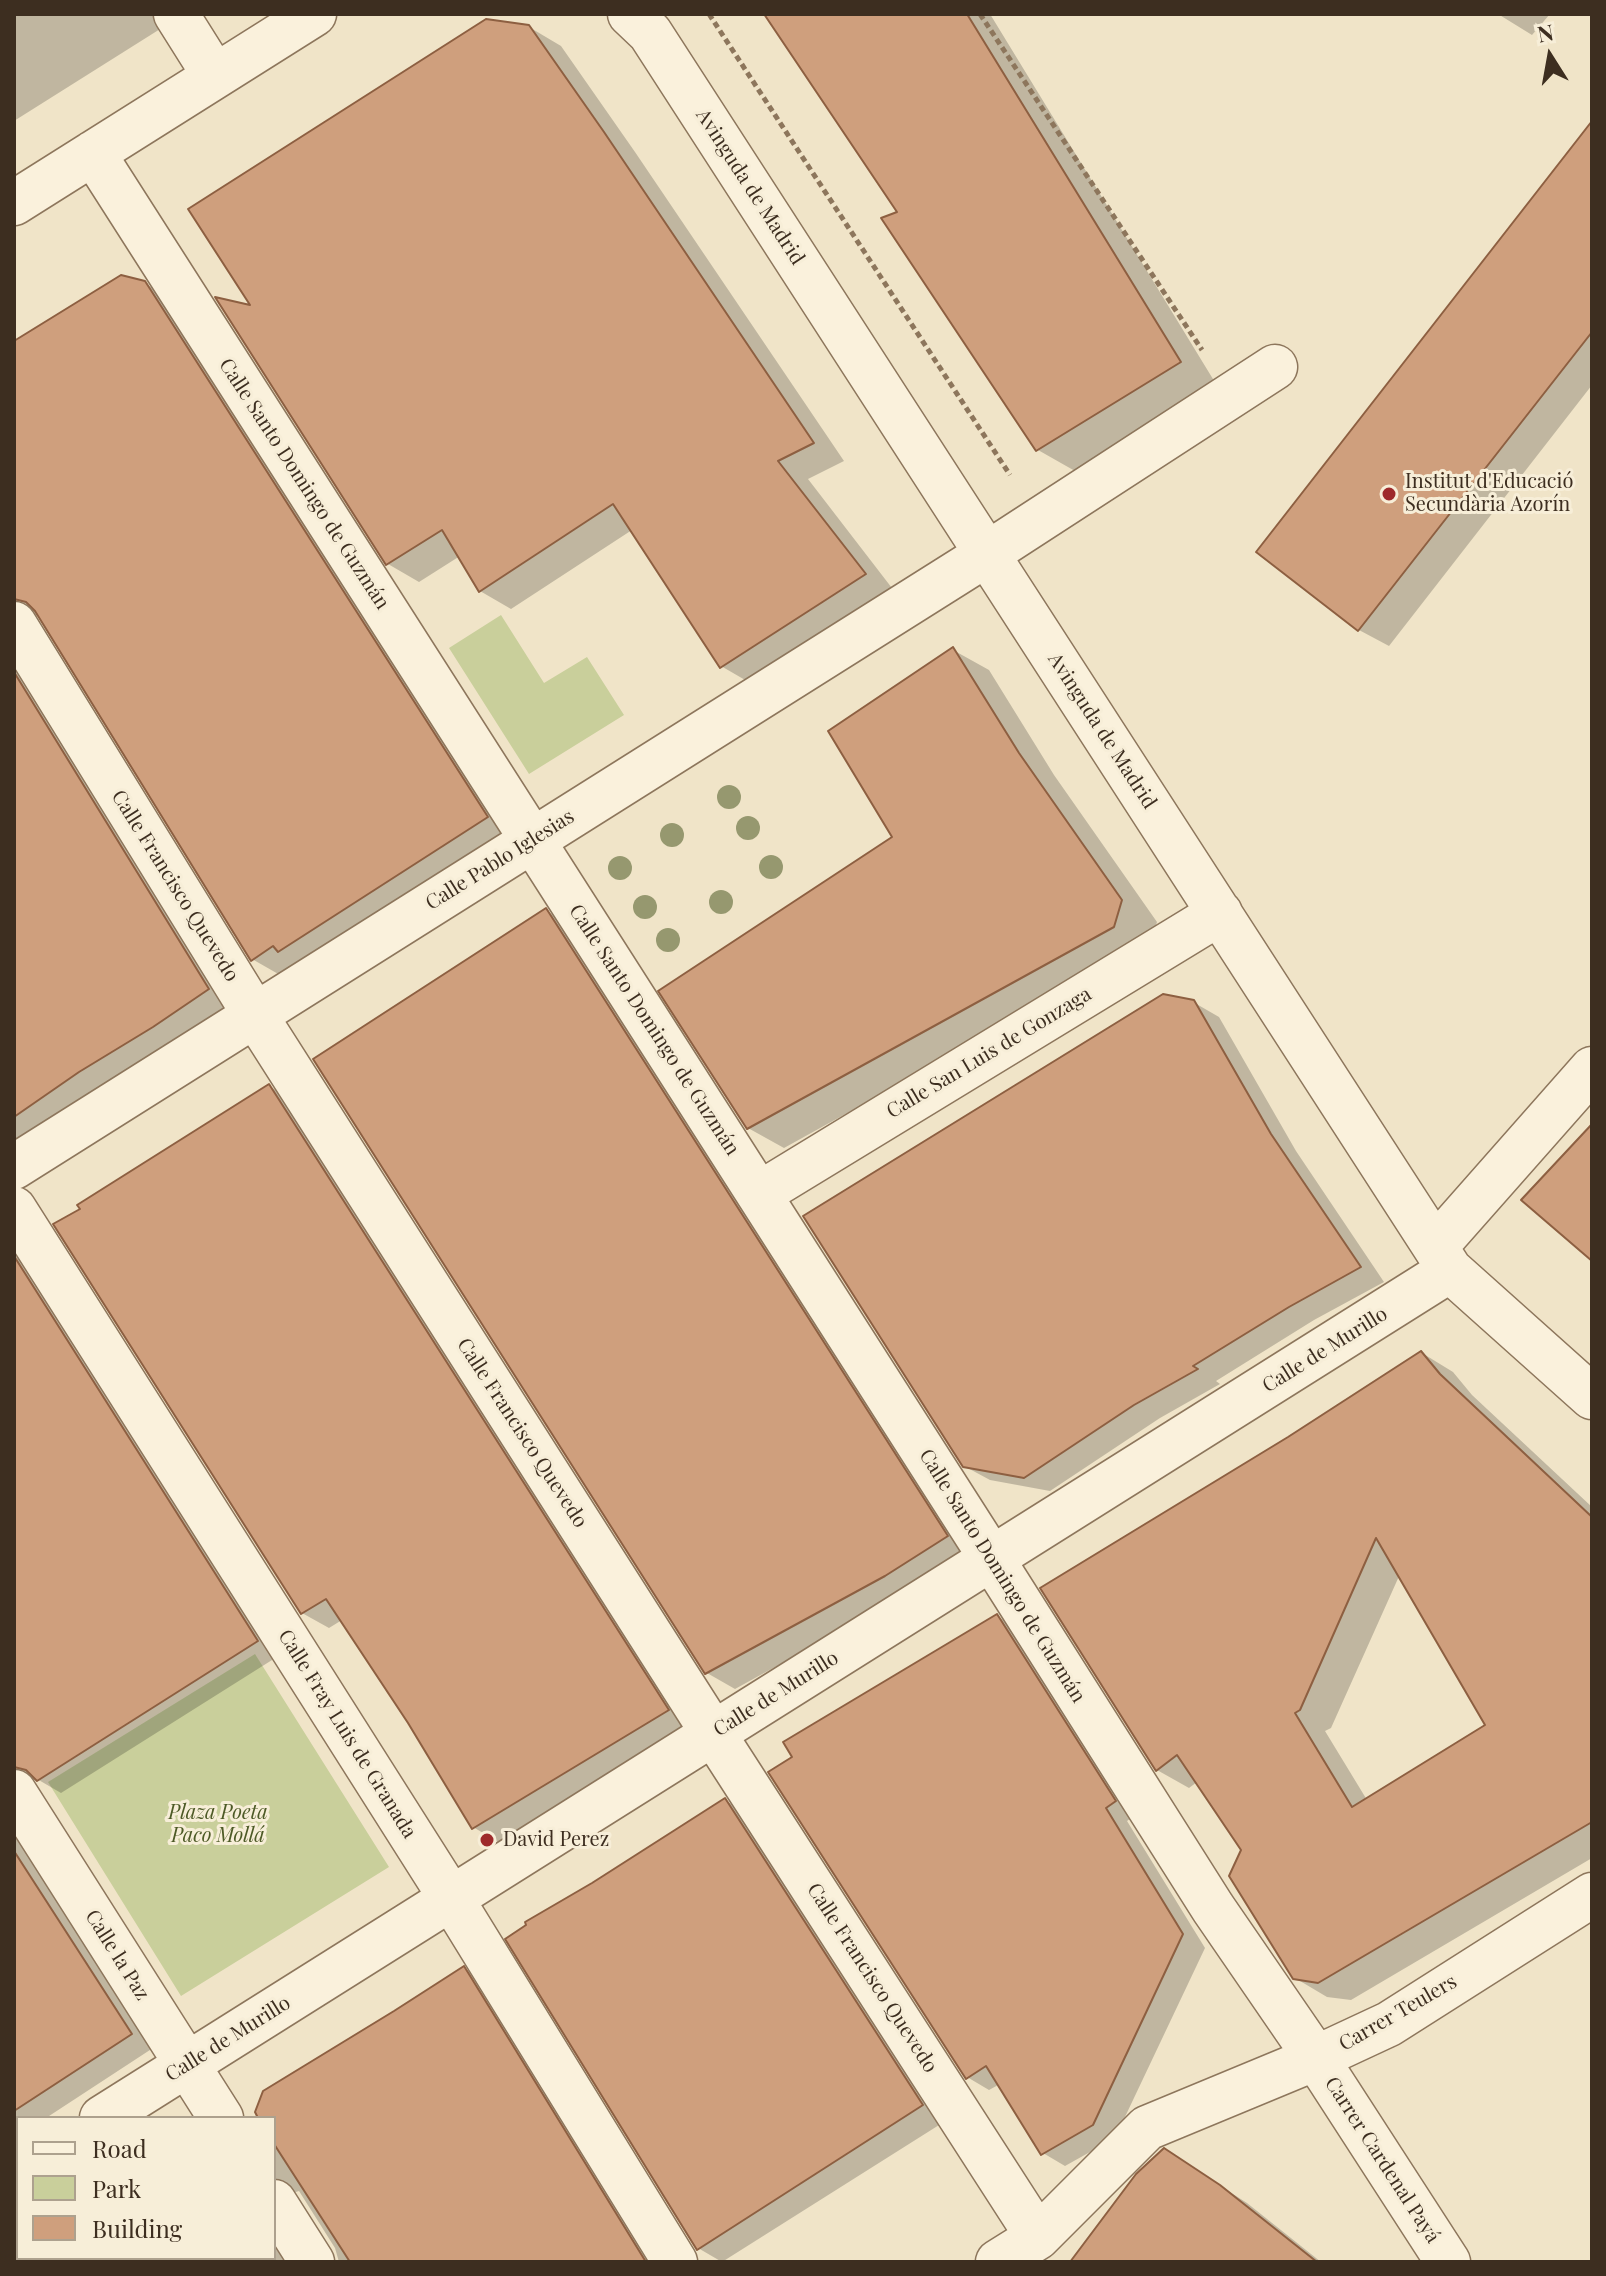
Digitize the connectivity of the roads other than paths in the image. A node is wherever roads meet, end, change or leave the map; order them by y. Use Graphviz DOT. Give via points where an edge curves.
graph roads {
  1 [pos="176,14"];
  2 [pos="314,14"];
  3 [pos="642,20"];
  4 [pos="215,76"];
  5 [pos="93,153"];
  6 [pos="14,203"];
  7 [pos="1275,367"];
  8 [pos="987,554"];
  9 [pos="14,624"];
  10 [pos="532,840"];
  11 [pos="1220,913"];
  12 [pos="255,1015"];
  13 [pos="1591,1071"];
  14 [pos="14,1167"];
  15 [pos="759,1194"];
  16 [pos="14,1209"];
  17 [pos="1443,1258"];
  18 [pos="1592,1397"];
  19 [pos="992,1559"];
  20 [pos="713,1733"];
  21 [pos="14,1792"];
  22 [pos="1592,1895"];
  23 [pos="451,1898"];
  24 [pos="1213,1908"];
  25 [pos="1316,2058"];
  26 [pos="187,2065"];
  27 [pos="105,2116"];
  28 [pos="220,2116"];
  29 [pos="276,2205"];
  30 [pos="1011,2255"];
  31 [pos="312,2262"];
  32 [pos="675,2262"];
  33 [pos="1448,2262"];
  1 -- 4 [label="street"];
  2 -- 4 [label="street"];
  3 -- 8 [label="street, Avinguda de Madrid"];
  4 -- 5 [label="street"];
  5 -- 6 [label="street"];
  5 -- 10 [label="street, Calle Santo Domingo de Guzmán"];
  7 -- 8 [label="street, Calle Pablo Iglesias"];
  8 -- 10 [label="street, Calle Pablo Iglesias"];
  8 -- 11 [label="street, Avinguda de Madrid"];
  9 -- 12 [label="street, Calle Francisco Quevedo"];
  10 -- 12 [label="street, Calle Pablo Iglesias"];
  10 -- 15 [label="street, Calle Santo Domingo de Guzmán"];
  11 -- 15 [label="street, Calle San Luis de Gonzaga"];
  11 -- 17 [label="street, Avinguda de Madrid"];
  12 -- 14 [label="street, Calle Pablo Iglesias"];
  12 -- 20 [label="street, Calle Francisco Quevedo"];
  13 -- 17 [label="street, Calle de Murillo"];
  15 -- 19 [label="street, Calle Santo Domingo de Guzmán"];
  16 -- 23 [label="street, Calle Fray Luis de Granada"];
  17 -- 18 [label="street, Avinguda de Madrid"];
  17 -- 19 [label="street, Calle de Murillo"];
  19 -- 20 [label="street, Calle de Murillo"];
  19 -- 24 [label="street, Calle Santo Domingo de Guzmán"];
  20 -- 23 [label="street, Calle de Murillo"];
  20 -- 30 [label="street, Calle Francisco Quevedo"];
  21 -- 26 [label="street, Calle la Paz"];
  22 -- 25 [label="street, Carrer Teulers" via="1389,2024"];
  23 -- 26 [label="street, Calle de Murillo"];
  23 -- 32 [label="street, Calle Fray Luis de Granada"];
  24 -- 25 [label="street, Carrer Teulers"];
  25 -- 30 [label="street, Carrer Cardenal Payá" via="1147,2128"];
  25 -- 33 [label="street, Carrer Cardenal Payá"];
  26 -- 27 [label="street, Calle de Murillo"];
  26 -- 28 [label="street, Calle la Paz"];
  29 -- 31 [label="street"];
}
